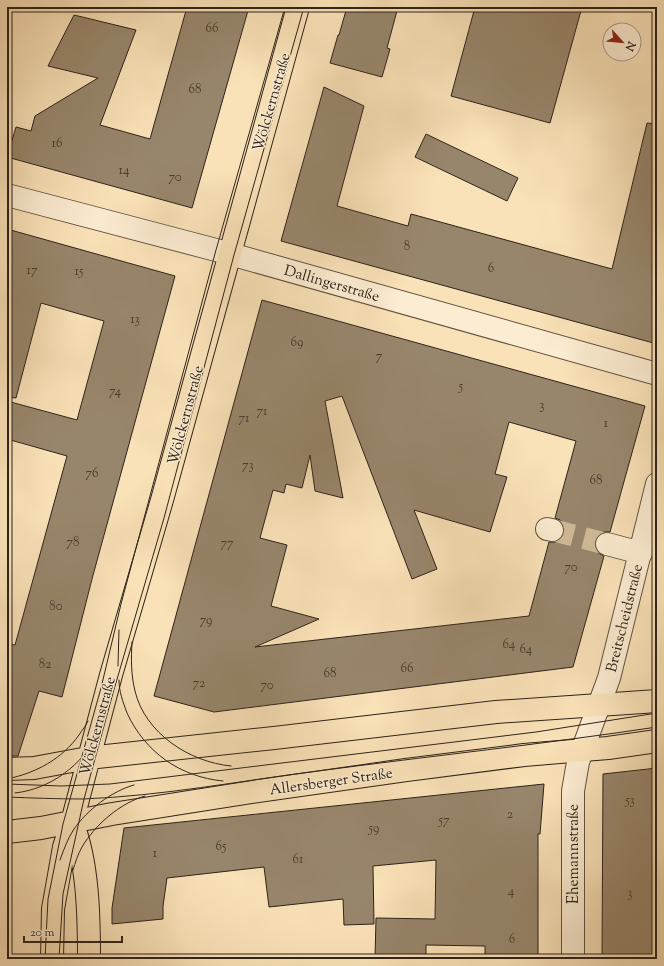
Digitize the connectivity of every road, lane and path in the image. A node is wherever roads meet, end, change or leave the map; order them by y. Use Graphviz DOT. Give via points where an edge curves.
graph roads {
  1 [pos="298,7"];
  2 [pos="7,194"];
  3 [pos="229,254"];
  4 [pos="657,374"];
  5 [pos="657,484"];
  6 [pos="607,544"];
  7 [pos="641,553"];
  8 [pos="657,701"];
  9 [pos="600,705"];
  10 [pos="657,741"];
  11 [pos="583,749"];
  12 [pos="88,758"];
  13 [pos="7,769"];
  14 [pos="72,822"];
  15 [pos="7,832"];
  16 [pos="52,959"];
  17 [pos="89,959"];
  18 [pos="573,959"];
  1 -- 3 [label="main road, Wölckernstraße"];
  2 -- 3 [label="street, Dallingerstraße"];
  3 -- 4 [label="street, Dallingerstraße"];
  3 -- 12 [label="main road, Wölckernstraße"];
  5 -- 7 [label="street, Breitscheidstraße"];
  6 -- 7 [label="street"];
  7 -- 9 [label="street, Breitscheidstraße"];
  8 -- 9 [label="main road"];
  9 -- 11 [label="street, Breitscheidstraße"];
  9 -- 12 [label="main road" via="496,712"];
  10 -- 11 [label="main road, Allersberger Straße"];
  11 -- 14 [label="main road, Allersberger Straße" via="314,784"];
  11 -- 18 [label="street, Ehemannstraße" via="573,791"];
  12 -- 13 [label="main road" via="34,768"];
  12 -- 14 [label="main road, Wölckernstraße"];
  14 -- 15 [label="main road, Allersberger Straße"];
  14 -- 16 [label="main road, Wölckernstraße" via="64,847 53,909"];
  14 -- 17 [label="main road" via="81,849 88,902"];
}
